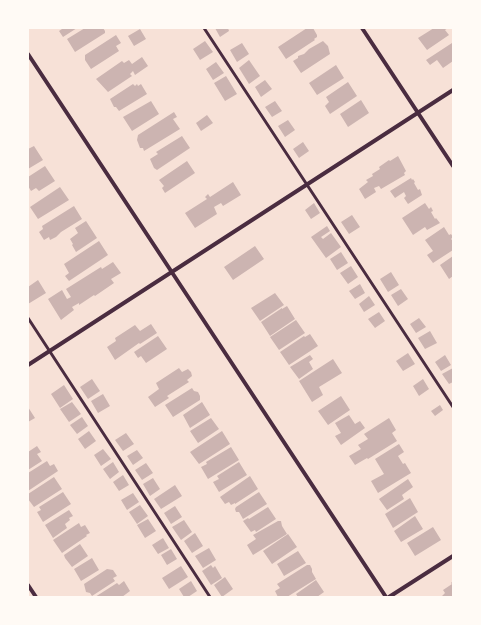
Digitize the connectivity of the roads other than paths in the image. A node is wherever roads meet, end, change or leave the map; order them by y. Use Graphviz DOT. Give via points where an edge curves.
graph roads {
  1 [pos="204,28"];
  2 [pos="362,28"];
  3 [pos="28,54"];
  4 [pos="453,90"];
  5 [pos="418,112"];
  6 [pos="453,166"];
  7 [pos="307,184"];
  8 [pos="172,272"];
  9 [pos="28,318"];
  10 [pos="49,351"];
  11 [pos="28,365"];
  12 [pos="453,407"];
  13 [pos="453,556"];
  14 [pos="28,584"];
  15 [pos="36,597"];
  16 [pos="210,597"];
  17 [pos="386,597"];
  18 [pos="389,597"];
  1 -- 7 [label="lane"];
  2 -- 5 [label="street"];
  3 -- 8 [label="street"];
  4 -- 5 [label="street"];
  5 -- 6 [label="street"];
  5 -- 7 [label="street"];
  7 -- 8 [label="street"];
  7 -- 12 [label="lane"];
  8 -- 10 [label="street"];
  8 -- 17 [label="street"];
  9 -- 10 [label="lane"];
  10 -- 11 [label="street"];
  10 -- 16 [label="lane"];
  13 -- 18 [label="street"];
  14 -- 15 [label="street"];
}
